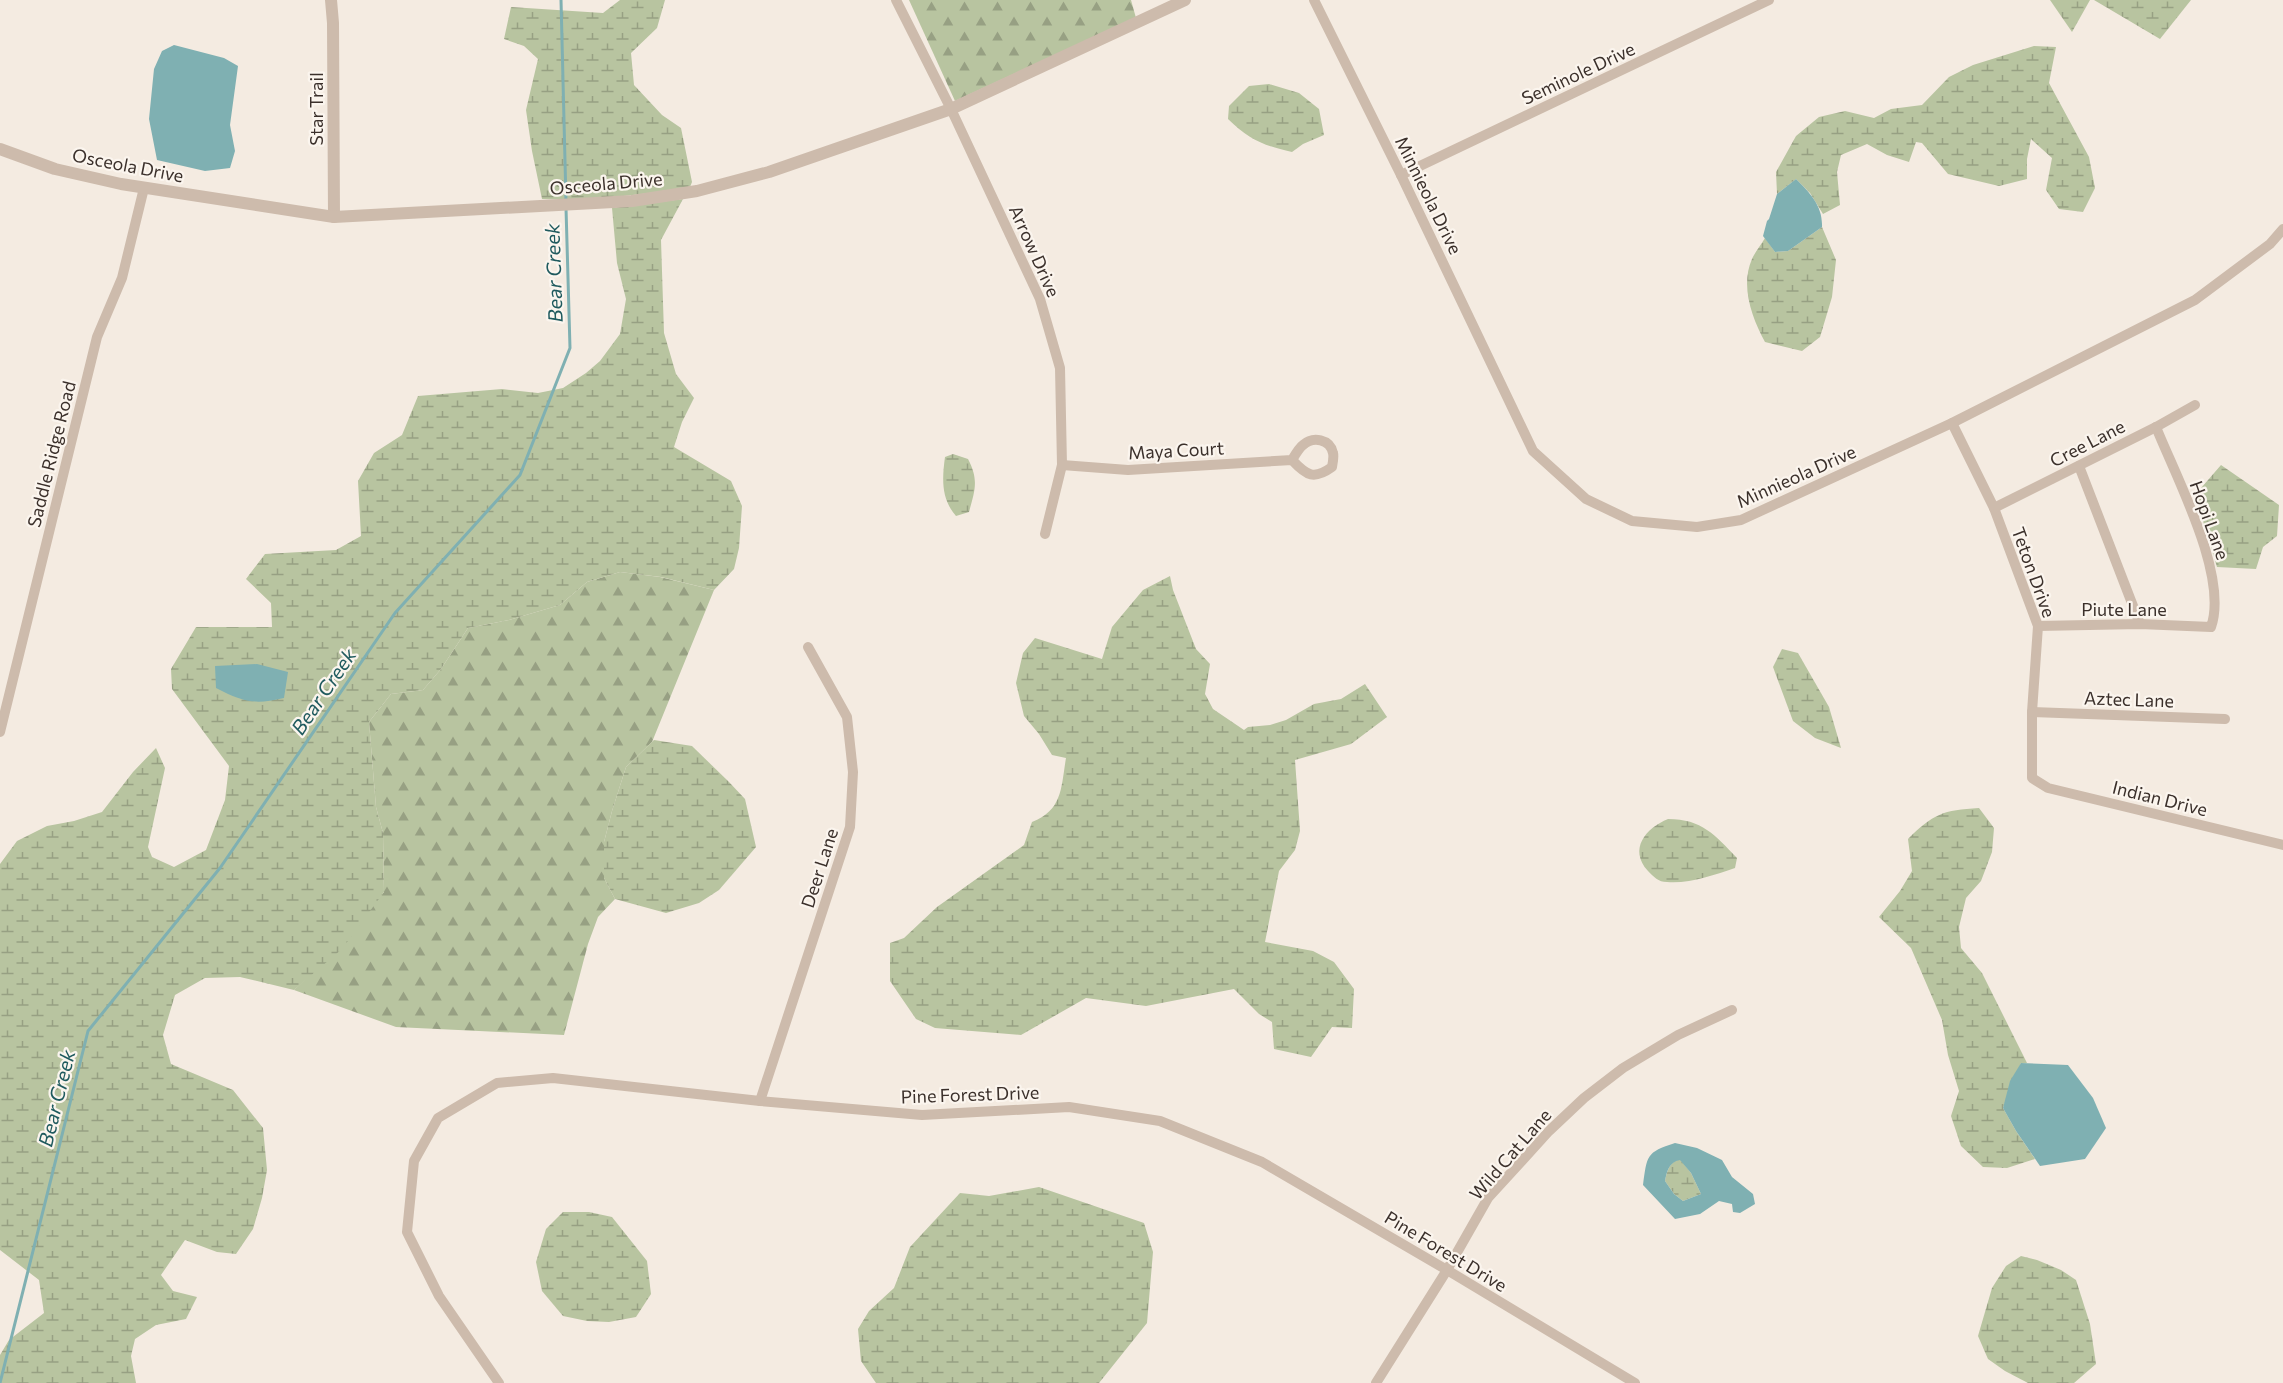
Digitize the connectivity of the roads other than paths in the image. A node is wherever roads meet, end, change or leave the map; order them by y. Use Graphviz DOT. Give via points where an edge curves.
graph roads {
  1 [pos="331,0"];
  2 [pos="896,0"];
  3 [pos="1185,0"];
  4 [pos="1314,0"];
  5 [pos="1769,0"];
  6 [pos="951,109"];
  7 [pos="0,149"];
  8 [pos="1401,175"];
  9 [pos="144,188"];
  10 [pos="334,217"];
  11 [pos="2283,229"];
  12 [pos="2195,405"];
  13 [pos="1952,423"];
  14 [pos="2156,428"];
  15 [pos="1292,460"];
  16 [pos="1062,465"];
  17 [pos="2079,466"];
  18 [pos="1994,508"];
  19 [pos="1045,534"];
  20 [pos="2140,624"];
  21 [pos="2038,626"];
  22 [pos="2211,627"];
  23 [pos="808,647"];
  24 [pos="2032,712"];
  25 [pos="2224,719"];
  26 [pos="0,732"];
  27 [pos="2032,778"];
  28 [pos="2283,844"];
  29 [pos="1732,1010"];
  30 [pos="760,1101"];
  31 [pos="1447,1269"];
  32 [pos="499,1383"];
  33 [pos="1376,1383"];
  34 [pos="1635,1383"];
  1 -- 10 [label="street, Star Trail"];
  2 -- 6 [label="street, Arrow Drive"];
  3 -- 6 [label="street, Osceola Drive"];
  4 -- 8 [label="street, Minnieola Drive"];
  5 -- 8 [label="street, Seminole Drive"];
  6 -- 10 [label="street, Osceola Drive" via="769,172 697,192 632,201"];
  6 -- 16 [label="street, Arrow Drive" via="1040,299 1060,368"];
  7 -- 9 [label="street, Osceola Drive" via="55,169"];
  8 -- 13 [label="street, Minnieola Drive" via="1533,451 1586,499 1632,521 1697,527 1741,520"];
  9 -- 10 [label="street, Osceola Drive"];
  9 -- 26 [label="street, Saddle Ridge Road" via="122,278 97,337"];
  11 -- 13 [label="street, Minnieola Drive" via="2270,244 2195,300"];
  12 -- 14 [label="street, Cree Lane"];
  13 -- 18 [label="street, Teton Drive"];
  14 -- 17 [label="street, Cree Lane"];
  14 -- 22 [label="street, Hopi Lane" via="2210,562 2216,614"];
  15 -- 16 [label="street, Maya Court" via="1128,470"];
  16 -- 19 [label="street, Arrow Drive"];
  17 -- 18 [label="street, Cree Lane"];
  17 -- 20 [label="street"];
  18 -- 21 [label="street, Teton Drive"];
  20 -- 21 [label="street, Piute Lane"];
  20 -- 22 [label="street, Piute Lane"];
  21 -- 24 [label="street, Teton Drive"];
  23 -- 30 [label="street, Deer Lane" via="847,717 853,772 850,827"];
  24 -- 25 [label="street, Aztec Lane"];
  24 -- 27 [label="street, Teton Drive"];
  27 -- 28 [label="street, Indian Drive" via="2048,788"];
  29 -- 31 [label="street, Wild Cat Lane" via="1671,1039 1584,1098 1488,1198"];
  30 -- 31 [label="street, Pine Forest Drive" via="922,1115 1069,1107 1160,1121 1262,1162"];
  30 -- 32 [label="street, Pine Forest Drive" via="553,1078 498,1083 438,1118 414,1161 407,1232 439,1296"];
  31 -- 33 [label="street, Wild Cat Lane"];
  31 -- 34 [label="street, Pine Forest Drive"];
}
